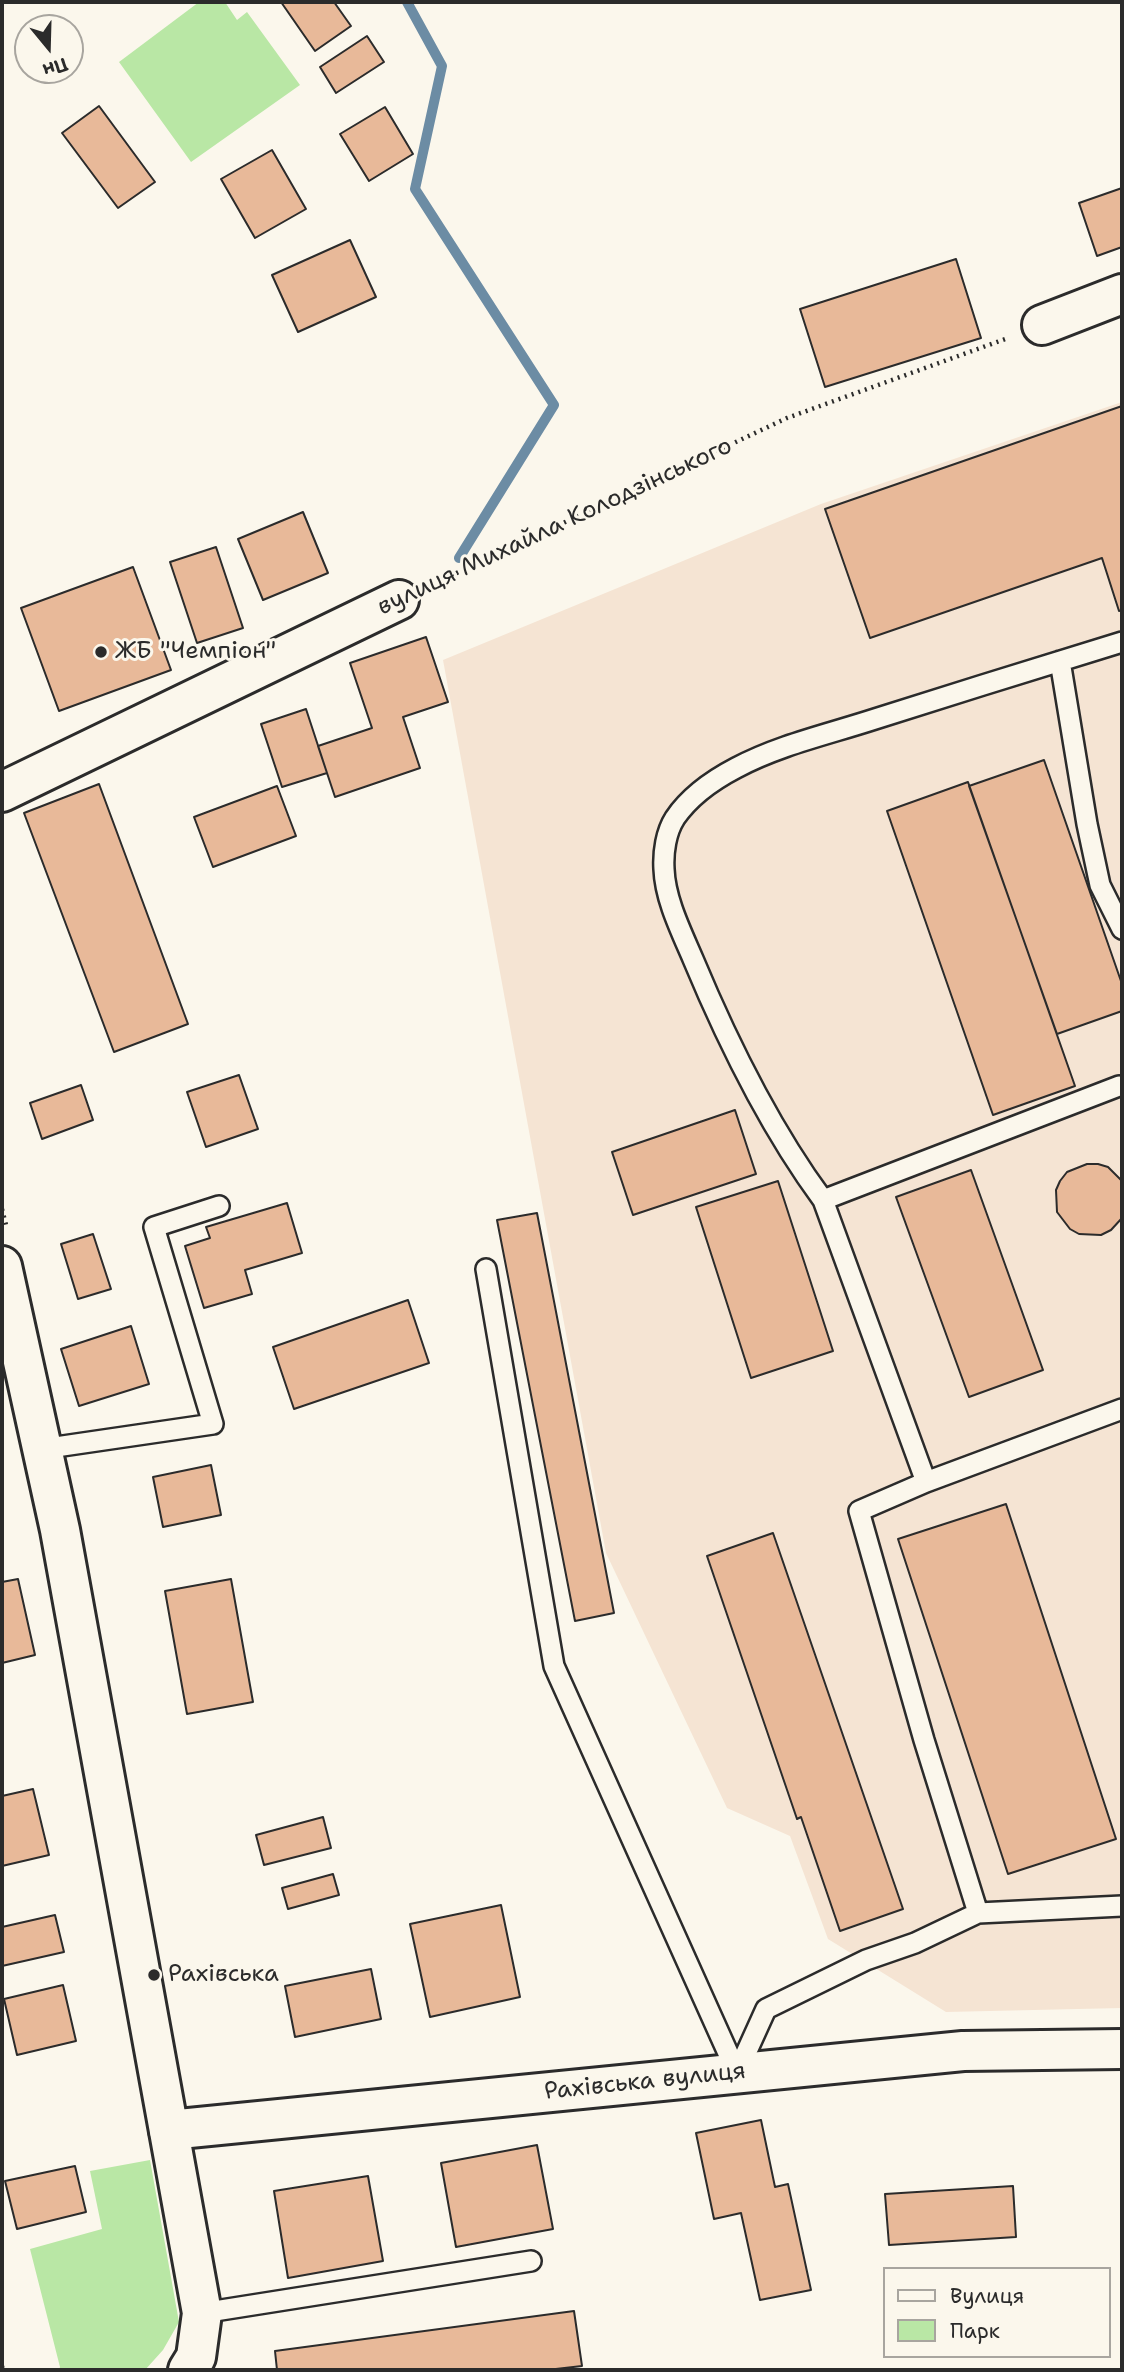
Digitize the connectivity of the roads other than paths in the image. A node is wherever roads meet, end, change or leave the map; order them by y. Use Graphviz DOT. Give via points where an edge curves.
graph roads {
  1 [pos="1122,294"];
  2 [pos="1042,326"];
  3 [pos="399,600"];
  4 [pos="1122,642"];
  5 [pos="1060,661"];
  6 [pos="2,792"];
  7 [pos="1122,929"];
  8 [pos="1119,1086"];
  9 [pos="823,1200"];
  10 [pos="219,1206"];
  11 [pos="2,1266"];
  12 [pos="486,1269"];
  13 [pos="1122,1409"];
  14 [pos="42,1449"];
  15 [pos="926,1482"];
  16 [pos="1122,1906"];
  17 [pos="978,1913"];
  18 [pos="1122,2049"];
  19 [pos="737,2073"];
  20 [pos="169,2130"];
  21 [pos="531,2261"];
  22 [pos="202,2313"];
  23 [pos="194,2366"];
  1 -- 2 [label="street"];
  3 -- 6 [label="street, вулиця Михайла Колодзінського"];
  4 -- 5 [label="lane"];
  5 -- 7 [label="lane" via="1100,885"];
  5 -- 9 [label="lane" via="767,754 711,782 674,820 665,843 664,870 684,939 752,1085"];
  8 -- 9 [label="lane"];
  9 -- 15 [label="lane"];
  10 -- 14 [label="lane" via="154,1227 213,1424"];
  11 -- 14 [label="street"];
  12 -- 19 [label="lane" via="554,1665"];
  13 -- 15 [label="lane"];
  14 -- 20 [label="street"];
  15 -- 17 [label="lane" via="859,1511"];
  16 -- 17 [label="lane"];
  17 -- 19 [label="lane" via="765,2009"];
  18 -- 19 [label="street, Рахівська вулиця" via="963,2051"];
  19 -- 20 [label="street, Рахівська вулиця"];
  20 -- 22 [label="street"];
  21 -- 22 [label="lane"];
  22 -- 23 [label="street"];
}
